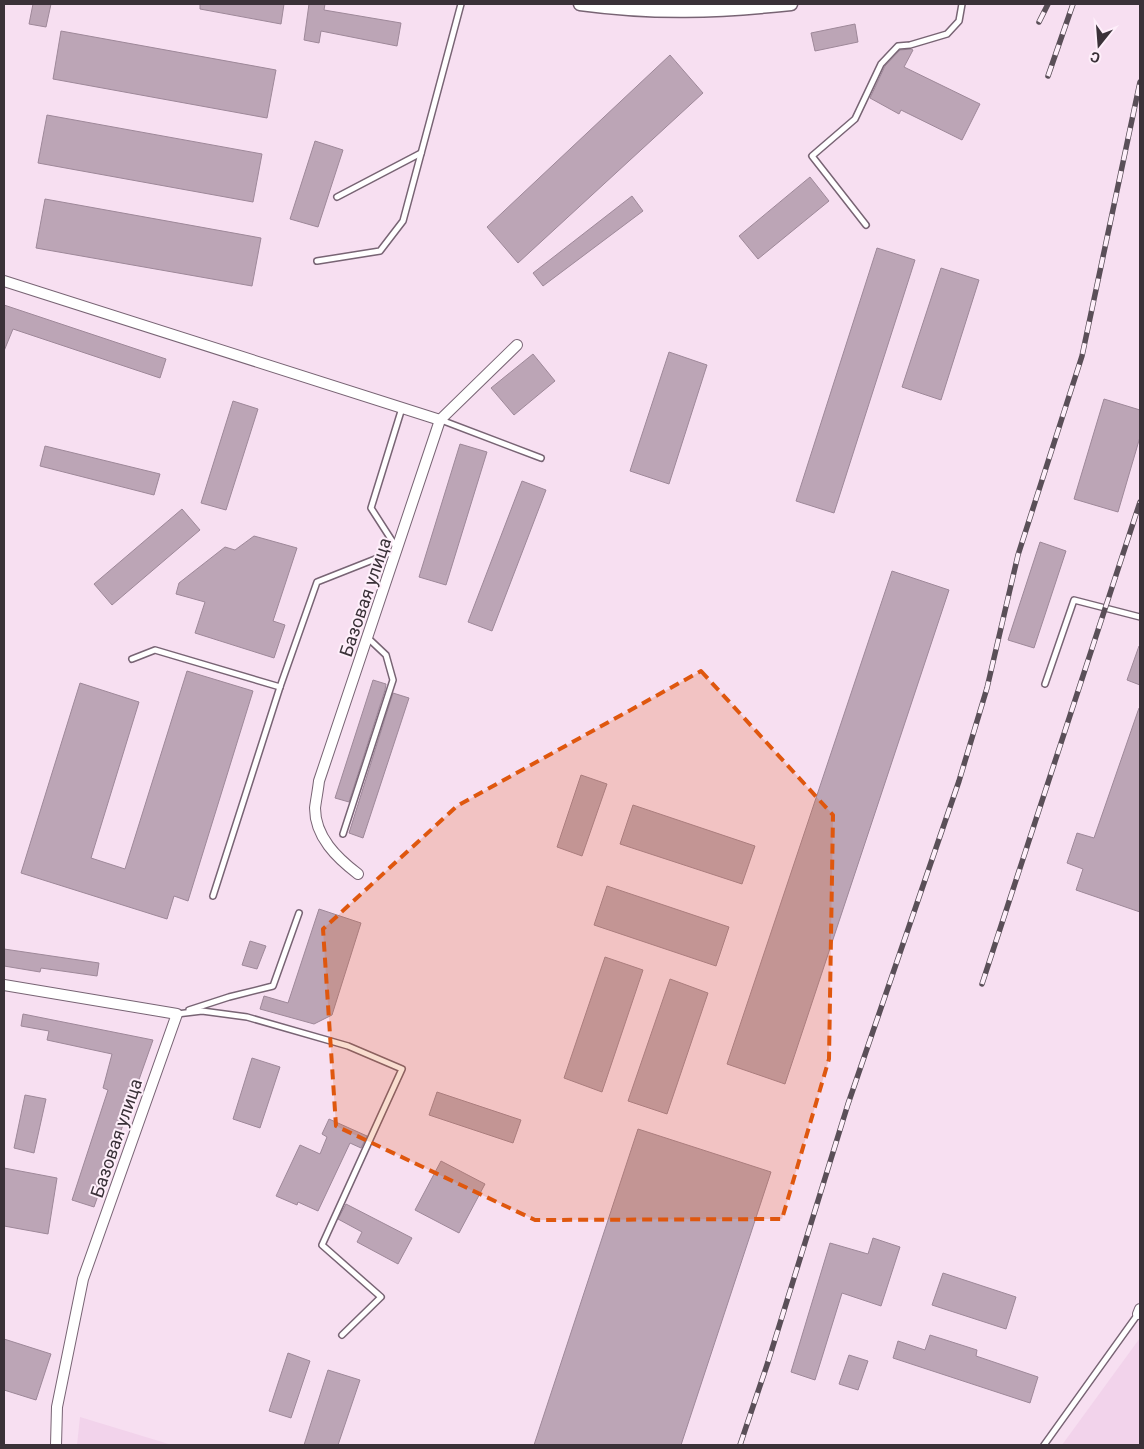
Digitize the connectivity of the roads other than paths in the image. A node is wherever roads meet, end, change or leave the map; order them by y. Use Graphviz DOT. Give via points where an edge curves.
graph roads {
  1 [pos="461,4"];
  2 [pos="580,4"];
  3 [pos="791,4"];
  4 [pos="962,4"];
  5 [pos="636,7"];
  6 [pos="704,8"];
  7 [pos="421,153"];
  8 [pos="338,197"];
  9 [pos="866,225"];
  10 [pos="316,261"];
  11 [pos="4,282"];
  12 [pos="517,345"];
  13 [pos="402,408"];
  14 [pos="440,420"];
  15 [pos="541,458"];
  16 [pos="398,550"];
  17 [pos="1140,617"];
  18 [pos="368,638"];
  19 [pos="132,658"];
  20 [pos="1045,684"];
  21 [pos="280,687"];
  22 [pos="343,834"];
  23 [pos="358,874"];
  24 [pos="213,896"];
  25 [pos="298,913"];
  26 [pos="4,986"];
  27 [pos="176,1014"];
  28 [pos="1139,1312"];
  29 [pos="342,1335"];
  30 [pos="56,1445"];
  31 [pos="1044,1445"];
  1 -- 7 [label="lane"];
  2 -- 5 [label="street"];
  3 -- 6 [label="street"];
  4 -- 9 [label="lane" via="959,21 946,34 898,46 881,64 855,119 812,156"];
  5 -- 6 [label="street"];
  7 -- 8 [label="lane"];
  7 -- 10 [label="lane" via="403,221 380,251"];
  11 -- 13 [label="street"];
  12 -- 14 [label="street, Базовая улица"];
  13 -- 14 [label="street"];
  13 -- 16 [label="lane" via="371,508"];
  14 -- 15 [label="lane"];
  14 -- 16 [label="street, Базовая улица"];
  16 -- 18 [label="street, Базовая улица"];
  16 -- 21 [label="lane" via="317,582"];
  17 -- 20 [label="lane" via="1074,600"];
  18 -- 22 [label="lane" via="386,655 393,680"];
  18 -- 23 [label="street, Базовая улица" via="319,782 315,810 321,834 338,858"];
  19 -- 21 [label="lane" via="155,650"];
  21 -- 24 [label="lane"];
  25 -- 27 [label="lane" via="273,986"];
  26 -- 27 [label="street"];
  27 -- 29 [label="lane" via="202,1011 247,1017 348,1046 402,1069 322,1245 381,1297"];
  27 -- 30 [label="street, Базовая улица" via="83,1279 57,1407"];
  28 -- 31 [label="lane"];
}
